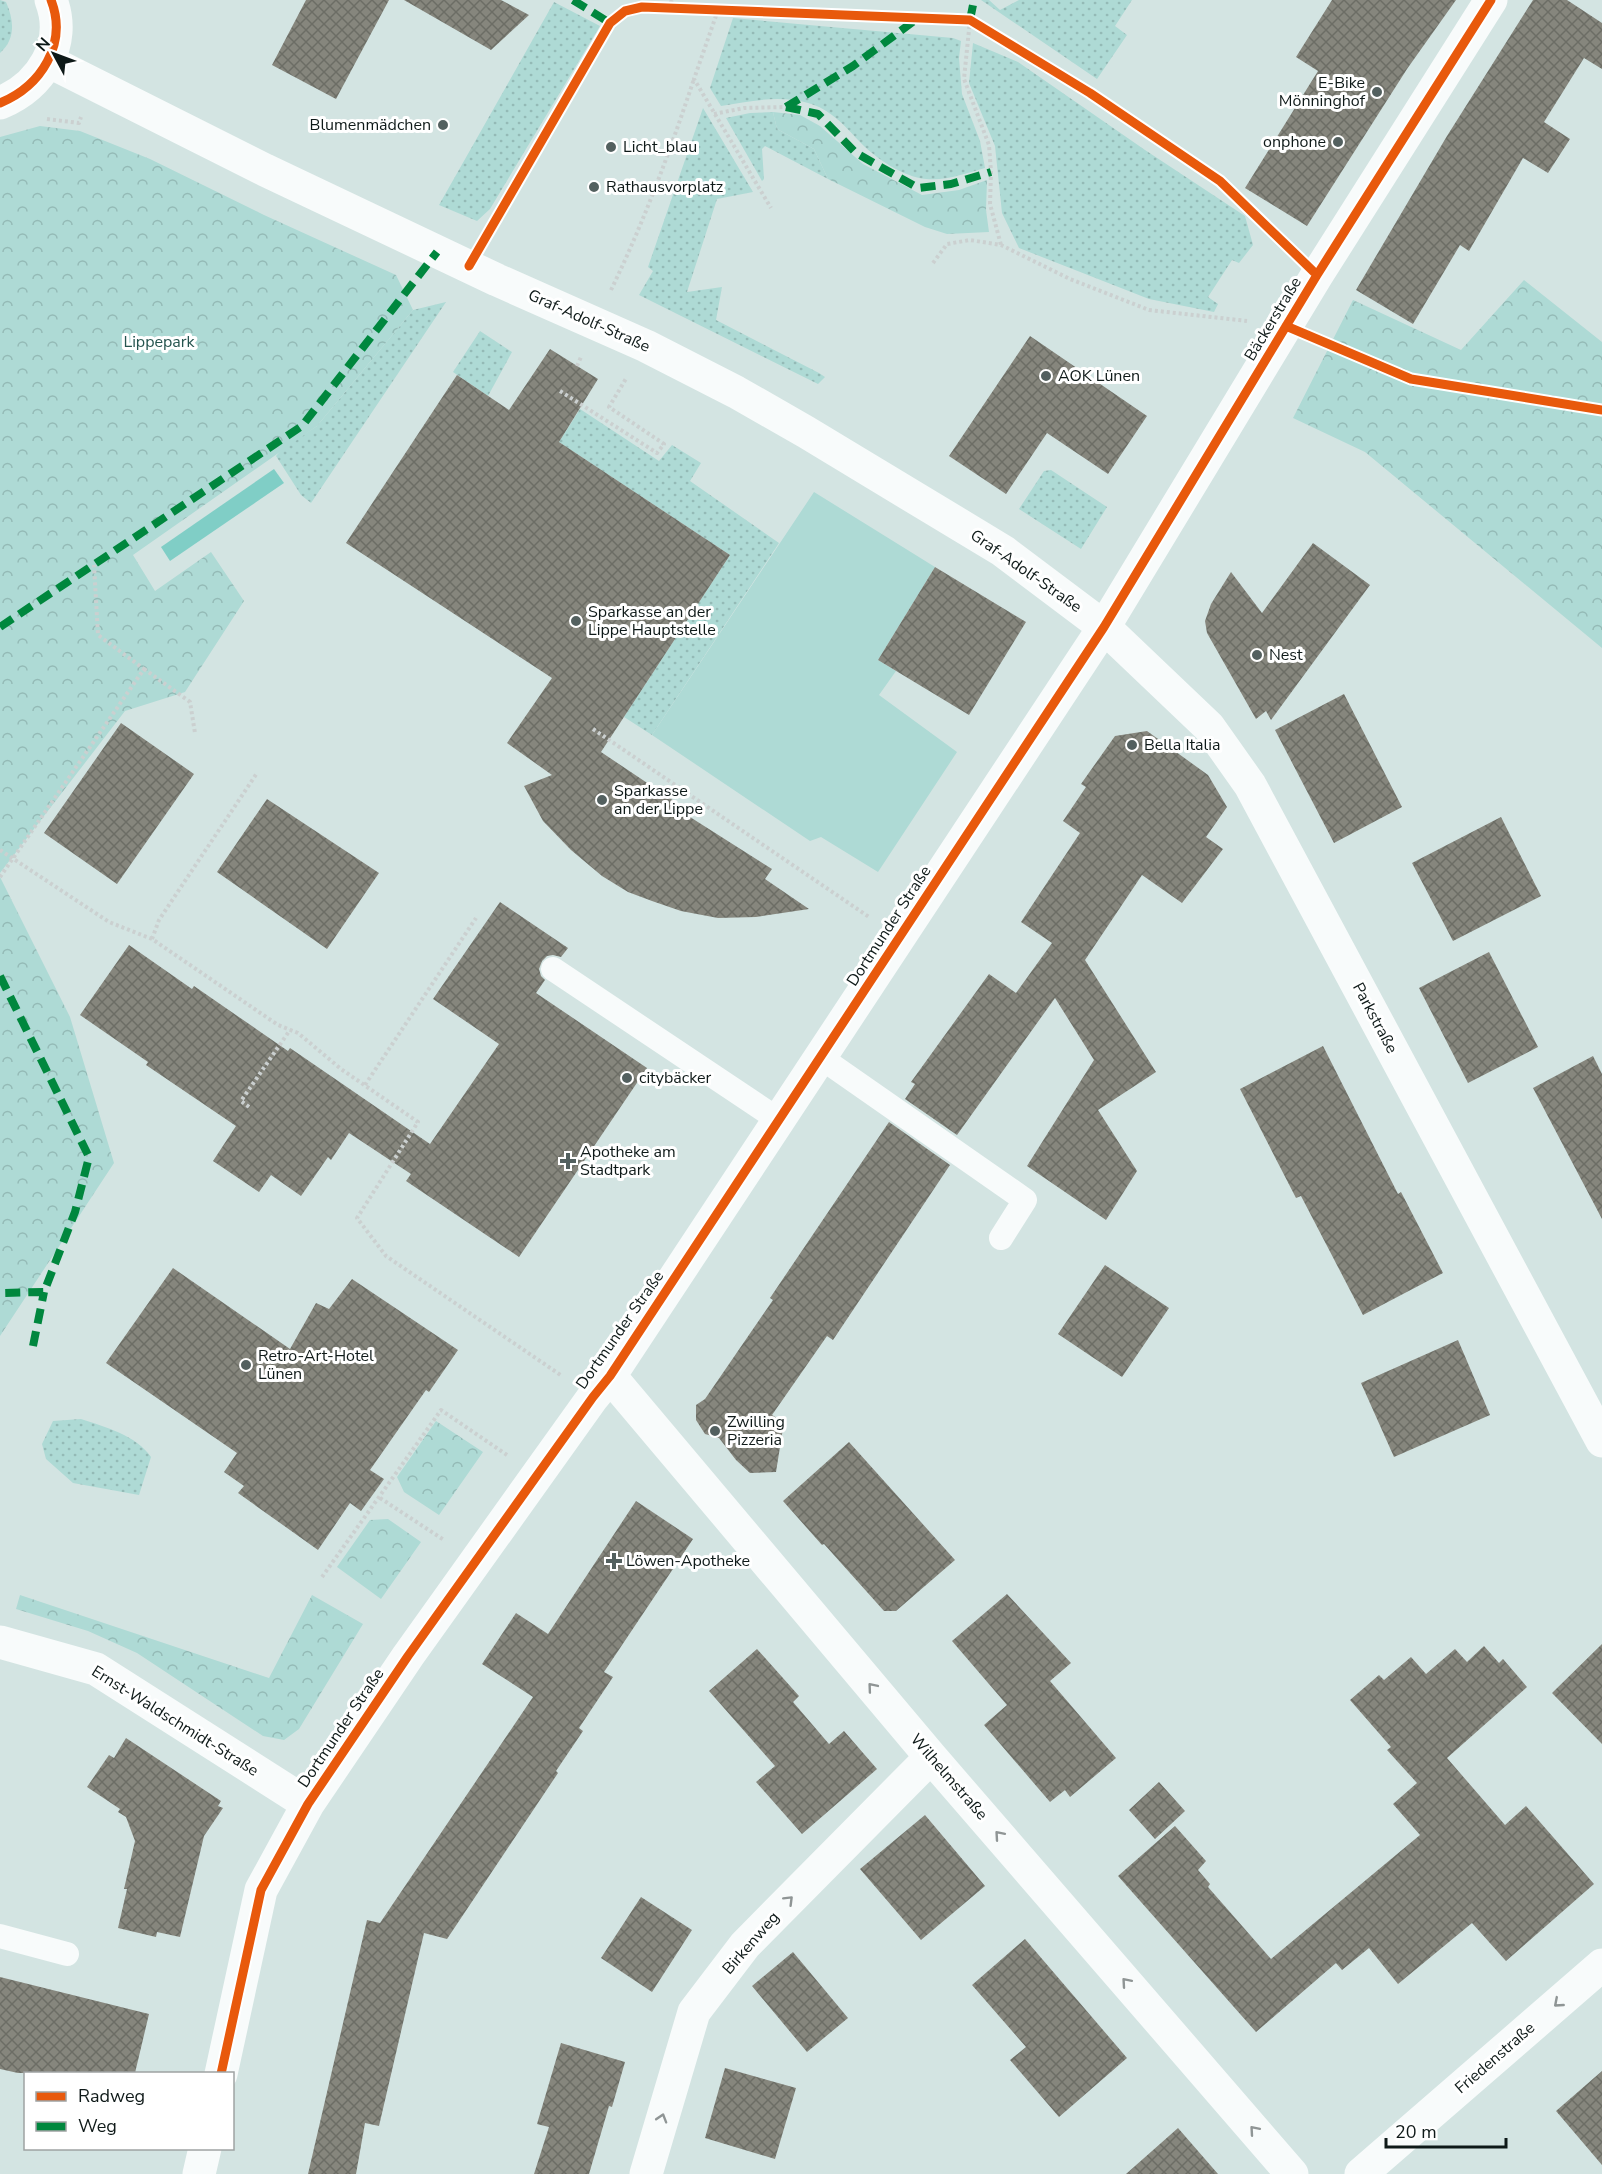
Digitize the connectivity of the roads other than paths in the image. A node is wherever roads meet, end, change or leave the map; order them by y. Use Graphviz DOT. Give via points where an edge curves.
graph roads {
  1 [pos="51,0"];
  2 [pos="1491,0"];
  3 [pos="48,61"];
  4 [pos="0,103"];
  5 [pos="1104,627"];
  6 [pos="553,969"];
  7 [pos="820,1057"];
  8 [pos="779,1120"];
  9 [pos="1001,1238"];
  10 [pos="601,1386"];
  11 [pos="1602,1441"];
  12 [pos="0,1642"];
  13 [pos="931,1756"];
  14 [pos="308,1804"];
  15 [pos="0,1936"];
  16 [pos="67,1954"];
  17 [pos="1602,1965"];
  18 [pos="221,2072"];
  19 [pos="205,2150"];
  20 [pos="199,2174"];
  21 [pos="646,2174"];
  22 [pos="1292,2174"];
  23 [pos="1361,2174"];
  1 -- 3 [label="street" via="56,25"];
  2 -- 5 [label="street, Bäckerstraße" via="1286,326"];
  3 -- 4 [label="street" via="20,93"];
  3 -- 5 [label="street, Graf-Adolf-Straße" via="265,170 646,346 736,392 1003,551"];
  5 -- 7 [label="street, Dortmunder Straße"];
  5 -- 11 [label="street, Parkstraße" via="1209,727 1250,785"];
  6 -- 8 [label="lane"];
  7 -- 8 [label="street, Dortmunder Straße"];
  7 -- 9 [label="lane" via="1025,1200"];
  8 -- 10 [label="street, Dortmunder Straße"];
  13 -- 10 [label="street, Wilhelmstraße, one-way"];
  10 -- 14 [label="street, Dortmunder Straße" via="408,1656"];
  12 -- 14 [label="street, Ernst-Waldschmidt-Straße" via="96,1669"];
  21 -- 13 [label="street, Birkenweg, one-way" via="694,2012 746,1945"];
  22 -- 13 [label="street, Wilhelmstraße, one-way"];
  14 -- 18 [label="street, Dortmunder Straße" via="261,1890"];
  15 -- 16 [label="lane"];
  17 -- 23 [label="street, Friedenstraße, one-way"];
  19 -- 20 [label="street"];
}
